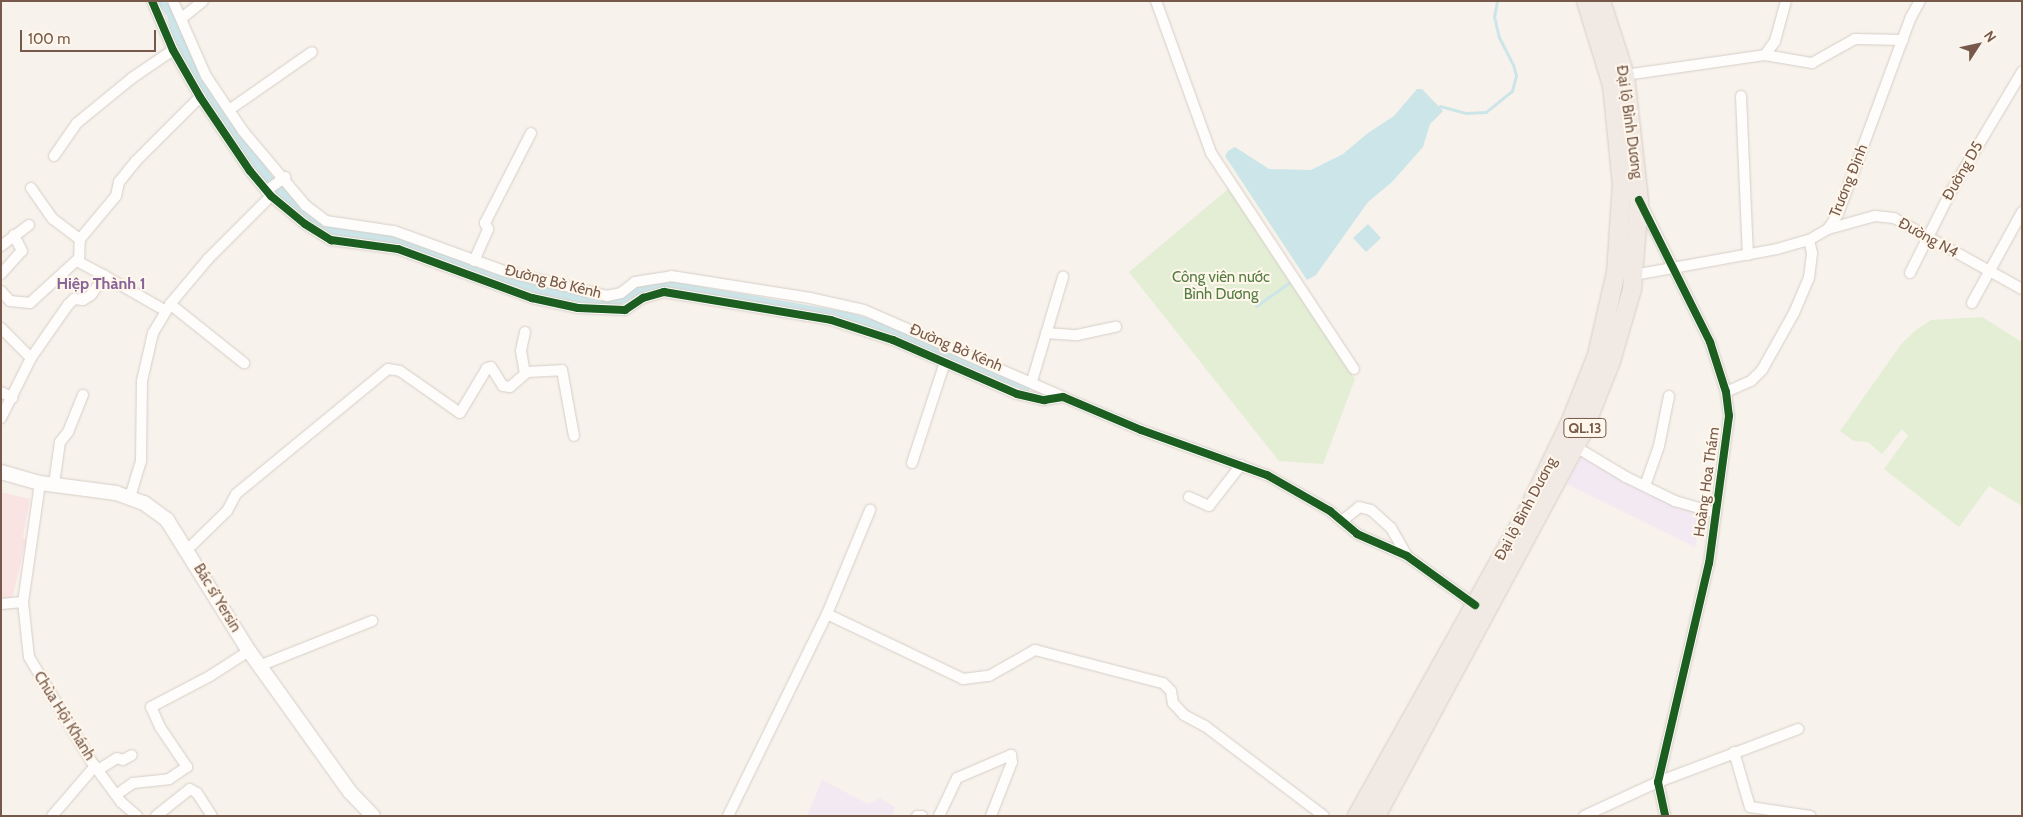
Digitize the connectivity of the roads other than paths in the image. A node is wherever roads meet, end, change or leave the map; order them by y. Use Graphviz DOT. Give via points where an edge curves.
graph roads {
  1 [pos="152,1"];
  2 [pos="172,1"];
  3 [pos="203,1"];
  4 [pos="1156,1"];
  5 [pos="1586,1"];
  6 [pos="1601,1"];
  7 [pos="1786,1"];
  8 [pos="1920,1"];
  9 [pos="182,18"];
  10 [pos="1903,40"];
  11 [pos="174,50"];
  12 [pos="312,52"];
  13 [pos="1765,55"];
  14 [pos="2022,72"];
  15 [pos="1625,75"];
  16 [pos="1741,96"];
  17 [pos="200,97"];
  18 [pos="229,110"];
  19 [pos="530,133"];
  20 [pos="54,156"];
  21 [pos="283,178"];
  22 [pos="31,188"];
  23 [pos="268,192"];
  24 [pos="1639,200"];
  25 [pos="2022,212"];
  26 [pos="29,225"];
  27 [pos="1828,229"];
  28 [pos="14,235"];
  29 [pos="1927,237"];
  30 [pos="80,238"];
  31 [pos="1808,240"];
  32 [pos="1,246"];
  33 [pos="1748,255"];
  34 [pos="78,259"];
  35 [pos="474,260"];
  36 [pos="1676,270"];
  37 [pos="1616,272"];
  38 [pos="1989,272"];
  39 [pos="1910,273"];
  40 [pos="1,274"];
  41 [pos="1634,275"];
  42 [pos="105,276"];
  43 [pos="1062,276"];
  44 [pos="2022,289"];
  45 [pos="1,291"];
  46 [pos="1972,302"];
  47 [pos="168,308"];
  48 [pos="1116,327"];
  49 [pos="1,328"];
  50 [pos="525,332"];
  51 [pos="1046,333"];
  52 [pos="31,358"];
  53 [pos="945,362"];
  54 [pos="244,363"];
  55 [pos="1354,369"];
  56 [pos="525,373"];
  57 [pos="1032,381"];
  58 [pos="1,392"];
  59 [pos="1726,392"];
  60 [pos="83,396"];
  61 [pos="1669,396"];
  62 [pos="1063,397"];
  63 [pos="13,398"];
  64 [pos="1,418"];
  65 [pos="574,436"];
  66 [pos="1576,447"];
  67 [pos="912,463"];
  68 [pos="1241,465"];
  69 [pos="1,472"];
  70 [pos="47,484"];
  71 [pos="1645,486"];
  72 [pos="130,497"];
  73 [pos="1189,497"];
  74 [pos="870,510"];
  75 [pos="1716,513"];
  76 [pos="1342,521"];
  77 [pos="188,549"];
  78 [pos="1408,556"];
  79 [pos="23,602"];
  80 [pos="1,604"];
  81 [pos="1475,605"];
  82 [pos="826,614"];
  83 [pos="372,621"];
  84 [pos="249,651"];
  85 [pos="260,666"];
  86 [pos="1798,729"];
  87 [pos="1734,752"];
  88 [pos="132,755"];
  89 [pos="96,768"];
  90 [pos="1658,782"];
  91 [pos="116,794"];
  92 [pos="1751,811"];
  93 [pos="52,816"];
  94 [pos="137,816"];
  95 [pos="156,816"];
  96 [pos="212,816"];
  97 [pos="373,816"];
  98 [pos="728,816"];
  99 [pos="917,816"];
  100 [pos="922,816"];
  101 [pos="939,816"];
  102 [pos="991,816"];
  103 [pos="1324,816"];
  104 [pos="1357,816"];
  105 [pos="1376,816"];
  106 [pos="1584,816"];
  107 [pos="1665,816"];
  108 [pos="1810,816"];
  1 -- 11 [label="street"];
  2 -- 9 [label="street, Đường Bờ Kênh"];
  3 -- 9 [label="street"];
  4 -- 55 [label="street" via="1211,152"];
  5 -- 37 [label="highway, Đại lộ Bình Dương / QL.13" via="1612,85 1622,185"];
  6 -- 15 [label="highway, Đại lộ Bình Dương / QL.13"];
  7 -- 13 [label="street" via="1775,41"];
  8 -- 10 [label="street, Trương Định"];
  9 -- 18 [label="street, Đường Bờ Kênh" via="206,76"];
  10 -- 13 [label="street" via="1855,39 1812,63"];
  10 -- 27 [label="street, Trương Định" via="1838,214"];
  11 -- 17 [label="street"];
  11 -- 20 [label="street" via="132,78 77,123"];
  12 -- 18 [label="street"];
  13 -- 15 [label="street"];
  14 -- 29 [label="street, Đường D5"];
  15 -- 24 [label="highway, Đại lộ Bình Dương / QL.13"];
  16 -- 33 [label="street"];
  17 -- 23 [label="street" via="217,126"];
  17 -- 30 [label="street" via="136,161 119,182 116,196"];
  18 -- 21 [label="street, Đường Bờ Kênh" via="254,146"];
  19 -- 35 [label="street" via="514,171 507,177 488,216 485,225 488,229"];
  21 -- 23 [label="street"];
  21 -- 35 [label="street, Đường Bờ Kênh" via="305,205 326,221 394,231"];
  22 -- 30 [label="street" via="53,218"];
  23 -- 47 [label="street"];
  23 -- 53 [label="street" via="305,224 331,240 398,249 532,298 609,312 625,310 643,298 664,292 831,320 893,340"];
  24 -- 36 [label="street, Hoàng Hoa Thám"];
  24 -- 41 [label="highway, Đại lộ Bình Dương / QL.13"];
  25 -- 38 [label="street"];
  26 -- 28 [label="street"];
  27 -- 29 [label="street, Đường N4" via="1875,216 1894,218"];
  27 -- 31 [label="street, Trương Định"];
  28 -- 32 [label="street"];
  28 -- 40 [label="street" via="22,251"];
  29 -- 38 [label="street, Đường N4"];
  29 -- 39 [label="street, Đường D5"];
  30 -- 34 [label="street"];
  31 -- 33 [label="street, Trương Định"];
  31 -- 59 [label="street" via="1812,253 1809,278 1790,321 1762,370 1750,381"];
  33 -- 36 [label="street, Trương Định"];
  34 -- 42 [label="street" via="84,266"];
  34 -- 45 [label="street" via="30,303 10,301"];
  35 -- 57 [label="street, Đường Bờ Kênh" via="607,296 621,293 634,282 671,276 810,298 864,310"];
  36 -- 41 [label="street, Trương Định"];
  36 -- 59 [label="street, Hoàng Hoa Thám" via="1710,342"];
  37 -- 41 [label="highway"];
  37 -- 81 [label="highway, Đại lộ Bình Dương / QL.13" via="1597,355 1570,423 1530,506"];
  38 -- 44 [label="street, Đường N4"];
  38 -- 46 [label="street"];
  41 -- 66 [label="highway, Đại lộ Bình Dương / QL.13" via="1611,361"];
  42 -- 47 [label="street"];
  42 -- 52 [label="street" via="91,294 68,305"];
  43 -- 51 [label="street"];
  47 -- 54 [label="street"];
  47 -- 72 [label="street" via="153,333 142,381 141,461"];
  48 -- 51 [label="street" via="1077,335"];
  49 -- 52 [label="street"];
  50 -- 56 [label="street" via="521,350"];
  51 -- 57 [label="street"];
  52 -- 63 [label="street"];
  53 -- 62 [label="street" via="1017,394 1044,400"];
  53 -- 67 [label="street"];
  56 -- 65 [label="street" via="562,370 565,373"];
  56 -- 77 [label="street" via="514,384 503,386 491,367 487,368 460,414 400,371 388,369 236,494 227,512"];
  57 -- 62 [label="street, Đường Bờ Kênh"];
  58 -- 63 [label="street"];
  59 -- 75 [label="street, Hoàng Hoa Thám" via="1729,431"];
  60 -- 70 [label="street, Chùa Hội Khánh" via="68,432 60,442"];
  61 -- 71 [label="street" via="1659,446"];
  62 -- 68 [label="street, Đường Bờ Kênh"];
  63 -- 64 [label="street"];
  66 -- 71 [label="street"];
  66 -- 105 [label="highway, Đại lộ Bình Dương / QL.13"];
  68 -- 73 [label="street" via="1209,506"];
  68 -- 76 [label="street, Đường Bờ Kênh" via="1267,475"];
  69 -- 70 [label="main road, Bác sĩ Yersin"];
  70 -- 72 [label="main road, Bác sĩ Yersin"];
  70 -- 79 [label="street, Chùa Hội Khánh"];
  71 -- 75 [label="street" via="1675,501"];
  72 -- 77 [label="main road, Bác sĩ Yersin" via="168,520"];
  74 -- 82 [label="street"];
  75 -- 90 [label="street, Hoàng Hoa Thám" via="1709,563"];
  76 -- 78 [label="street, Đường Bờ Kênh" via="1357,534"];
  76 -- 78 [label="street" via="1359,507 1371,510 1391,528"];
  77 -- 84 [label="main road, Bác sĩ Yersin"];
  78 -- 81 [label="street"];
  79 -- 80 [label="street"];
  79 -- 89 [label="street, Chùa Hội Khánh" via="29,657 44,687"];
  81 -- 104 [label="highway, Đại lộ Bình Dương / QL.13"];
  82 -- 98 [label="street"];
  82 -- 103 [label="street" via="963,679 989,676 1035,650 1163,683 1184,715 1205,726"];
  83 -- 85 [label="street"];
  84 -- 85 [label="main road, Bác sĩ Yersin"];
  84 -- 91 [label="street" via="151,707 160,727 187,767 167,780 133,783"];
  85 -- 97 [label="main road, Bác sĩ Yersin" via="350,792"];
  86 -- 87 [label="street"];
  87 -- 90 [label="street"];
  87 -- 92 [label="street"];
  88 -- 89 [label="street" via="123,760 116,758"];
  89 -- 91 [label="street, Chùa Hội Khánh"];
  89 -- 93 [label="street"];
  90 -- 106 [label="street"];
  90 -- 107 [label="street"];
  91 -- 94 [label="street, Chùa Hội Khánh"];
  92 -- 108 [label="street"];
  95 -- 96 [label="street" via="190,790 197,793"];
  99 -- 100 [label="street"];
  101 -- 102 [label="street" via="957,778 1011,756 1012,762"];
}
